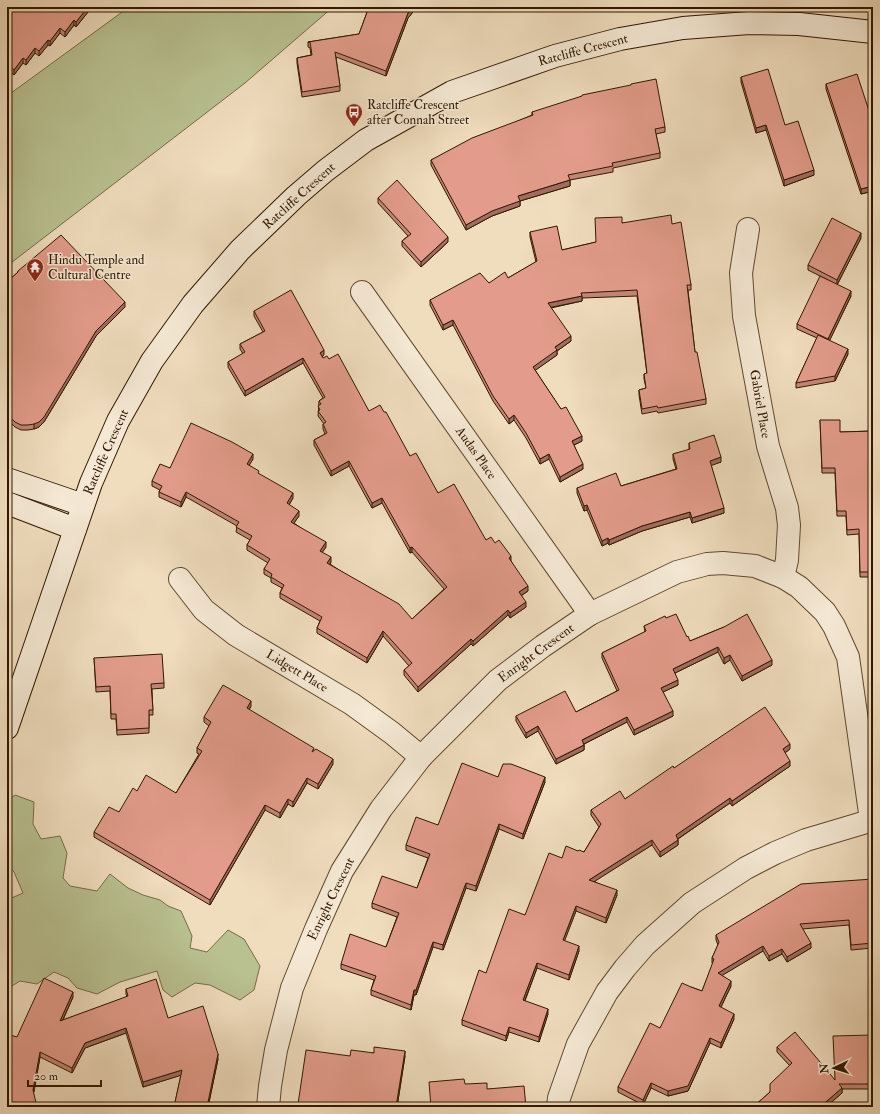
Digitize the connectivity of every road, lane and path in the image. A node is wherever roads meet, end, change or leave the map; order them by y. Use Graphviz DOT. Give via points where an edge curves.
graph roads {
  1 [pos="873,32"];
  2 [pos="748,229"];
  3 [pos="362,292"];
  4 [pos="7,479"];
  5 [pos="7,503"];
  6 [pos="83,505"];
  7 [pos="75,529"];
  8 [pos="783,577"];
  9 [pos="180,579"];
  10 [pos="590,614"];
  11 [pos="7,728"];
  12 [pos="421,757"];
  13 [pos="872,820"];
  14 [pos="268,1107"];
  15 [pos="558,1107"];
  1 -- 6 [label="street, Ratcliffe Crescent" via="799,24 749,24 683,28 620,39 555,56 452,92 366,140 296,196 240,250 193,304 152,361 118,421"];
  2 -- 8 [label="street, Gabriel Place" via="741,273 744,316 768,446 789,525 787,560"];
  3 -- 10 [label="street, Audas Place"];
  4 -- 6 [label="street"];
  5 -- 7 [label="street"];
  6 -- 7 [label="street, Ratcliffe Crescent"];
  7 -- 11 [label="street, Ratcliffe Crescent"];
  8 -- 10 [label="street, Enright Crescent" via="755,566 707,564 677,572"];
  8 -- 13 [label="street, Enright Crescent" via="825,612 848,657"];
  9 -- 12 [label="street, Lidgett Place" via="204,610 236,635 352,704"];
  10 -- 12 [label="street, Enright Crescent" via="498,680"];
  12 -- 14 [label="street, Enright Crescent" via="381,809 342,871 316,929 292,988 276,1050"];
  13 -- 15 [label="street" via="806,840 746,868 692,903 645,945 607,992 578,1044"];
}
